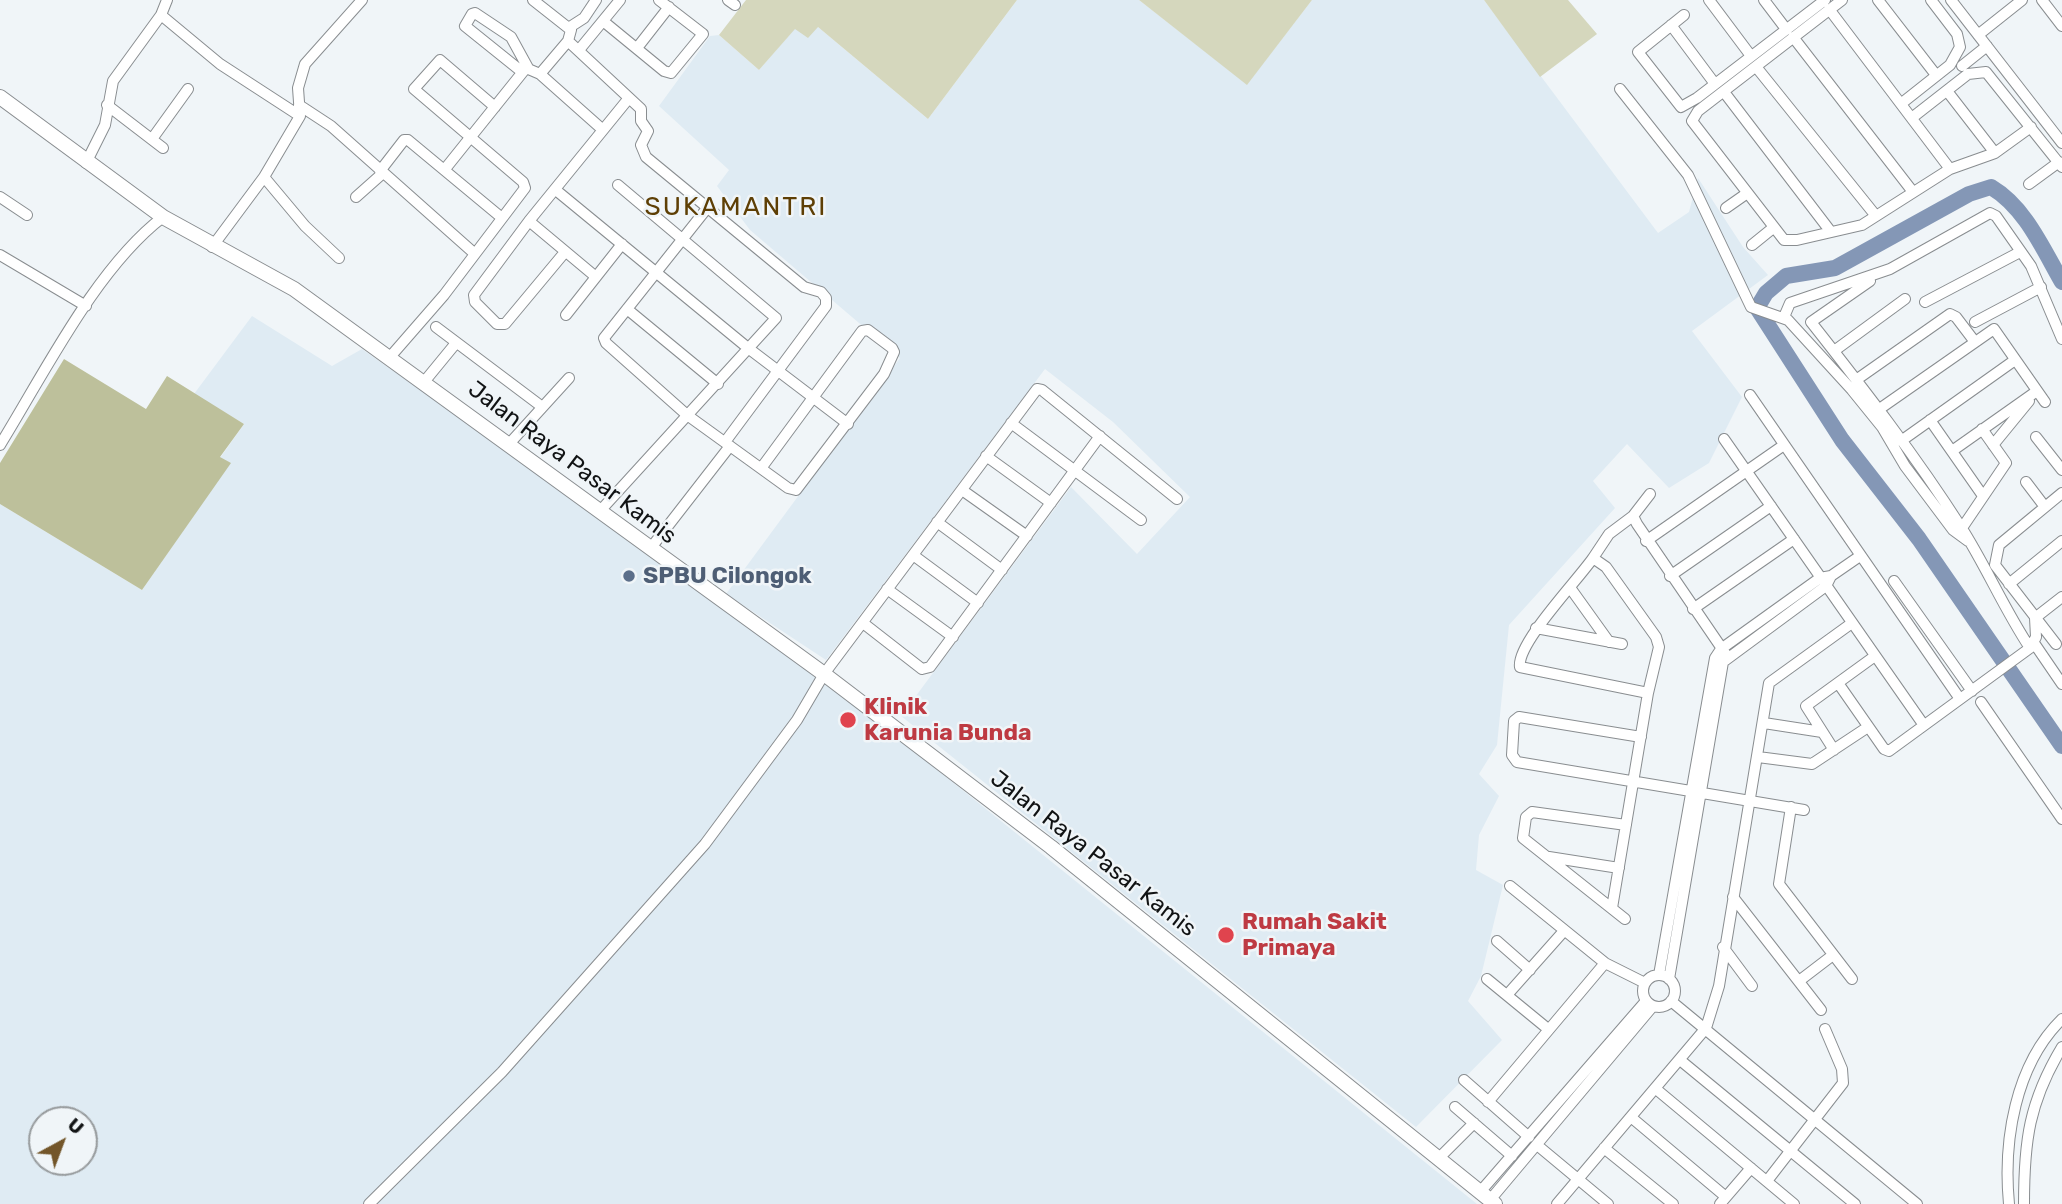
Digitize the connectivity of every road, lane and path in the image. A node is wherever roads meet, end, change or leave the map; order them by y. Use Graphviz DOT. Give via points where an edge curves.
graph roads {
  1 [pos="167,0"];
  2 [pos="362,0"];
  3 [pos="533,0"];
  4 [pos="596,0"];
  5 [pos="604,0"];
  6 [pos="1709,0"];
  7 [pos="1764,0"];
  8 [pos="1842,0"];
  9 [pos="1878,0"];
  10 [pos="1931,0"];
  11 [pos="1951,0"];
  12 [pos="2022,0"];
  13 [pos="2042,0"];
  14 [pos="1824,3"];
  15 [pos="617,4"];
  16 [pos="664,4"];
  17 [pos="161,15"];
  18 [pos="1684,15"];
  19 [pos="603,21"];
  20 [pos="1671,25"];
  21 [pos="2062,26"];
  22 [pos="570,27"];
  23 [pos="1789,33"];
  24 [pos="1978,35"];
  25 [pos="568,41"];
  26 [pos="1987,47"];
  27 [pos="637,48"];
  28 [pos="579,51"];
  29 [pos="1751,55"];
  30 [pos="1962,66"];
  31 [pos="1757,68"];
  32 [pos="525,70"];
  33 [pos="540,74"];
  34 [pos="1936,75"];
  35 [pos="1719,88"];
  36 [pos="188,89"];
  37 [pos="1620,89"];
  38 [pos="1947,91"];
  39 [pos="0,97"];
  40 [pos="629,98"];
  41 [pos="1902,103"];
  42 [pos="107,105"];
  43 [pos="495,107"];
  44 [pos="300,111"];
  45 [pos="1913,117"];
  46 [pos="2031,127"];
  47 [pos="603,130"];
  48 [pos="471,138"];
  49 [pos="152,139"];
  50 [pos="2062,143"];
  51 [pos="163,148"];
  52 [pos="1995,153"];
  53 [pos="86,163"];
  54 [pos="2060,164"];
  55 [pos="445,169"];
  56 [pos="1950,169"];
  57 [pos="383,173"];
  58 [pos="264,177"];
  59 [pos="2029,184"];
  60 [pos="618,185"];
  61 [pos="557,191"];
  62 [pos="1913,192"];
  63 [pos="1746,194"];
  64 [pos="0,197"];
  65 [pos="356,197"];
  66 [pos="708,207"];
  67 [pos="1726,208"];
  68 [pos="27,215"];
  69 [pos="1876,216"];
  70 [pos="163,217"];
  71 [pos="502,218"];
  72 [pos="529,221"];
  73 [pos="1773,228"];
  74 [pos="1831,232"];
  75 [pos="680,239"];
  76 [pos="622,244"];
  77 [pos="1752,245"];
  78 [pos="212,247"];
  79 [pos="565,252"];
  80 [pos="2020,252"];
  81 [pos="475,254"];
  82 [pos="0,255"];
  83 [pos="339,258"];
  84 [pos="656,270"];
  85 [pos="596,277"];
  86 [pos="1870,281"];
  87 [pos="2040,287"];
  88 [pos="1905,299"];
  89 [pos="1925,302"];
  90 [pos="86,306"];
  91 [pos="626,309"];
  92 [pos="566,315"];
  93 [pos="1778,317"];
  94 [pos="1975,322"];
  95 [pos="436,327"];
  96 [pos="2062,339"];
  97 [pos="456,342"];
  98 [pos="1975,342"];
  99 [pos="748,348"];
  100 [pos="1834,351"];
  101 [pos="390,357"];
  102 [pos="2015,360"];
  103 [pos="779,371"];
  104 [pos="569,378"];
  105 [pos="1856,380"];
  106 [pos="424,382"];
  107 [pos="718,384"];
  108 [pos="2037,391"];
  109 [pos="1750,395"];
  110 [pos="813,396"];
  111 [pos="2045,402"];
  112 [pos="541,406"];
  113 [pos="1878,410"];
  114 [pos="687,415"];
  115 [pos="1930,420"];
  116 [pos="1011,423"];
  117 [pos="848,424"];
  118 [pos="1982,429"];
  119 [pos="1100,436"];
  120 [pos="2036,437"];
  121 [pos="1724,439"];
  122 [pos="1901,440"];
  123 [pos="509,444"];
  124 [pos="728,444"];
  125 [pos="0,445"];
  126 [pos="1784,445"];
  127 [pos="1993,445"];
  128 [pos="1952,451"];
  129 [pos="986,456"];
  130 [pos="761,467"];
  131 [pos="1077,469"];
  132 [pos="2062,470"];
  133 [pos="1747,471"];
  134 [pos="2026,482"];
  135 [pos="962,490"];
  136 [pos="2062,493"];
  137 [pos="1650,494"];
  138 [pos="1983,496"];
  139 [pos="1177,499"];
  140 [pos="1051,503"];
  141 [pos="1771,506"];
  142 [pos="2045,507"];
  143 [pos="600,511"];
  144 [pos="1633,516"];
  145 [pos="1141,520"];
  146 [pos="937,522"];
  147 [pos="1962,528"];
  148 [pos="1027,536"];
  149 [pos="1794,539"];
  150 [pos="1646,541"];
  151 [pos="1968,541"];
  152 [pos="2062,541"];
  153 [pos="650,548"];
  154 [pos="913,555"];
  155 [pos="1860,556"];
  156 [pos="1593,558"];
  157 [pos="1002,570"];
  158 [pos="1670,576"];
  159 [pos="1826,580"];
  160 [pos="1894,581"];
  161 [pos="2008,584"];
  162 [pos="887,589"];
  163 [pos="1571,589"];
  164 [pos="2062,597"];
  165 [pos="978,603"];
  166 [pos="1693,609"];
  167 [pos="2035,618"];
  168 [pos="863,623"];
  169 [pos="1852,623"];
  170 [pos="1536,628"];
  171 [pos="953,637"];
  172 [pos="1609,642"];
  173 [pos="1622,644"];
  174 [pos="2056,644"];
  175 [pos="2032,645"];
  176 [pos="1725,652"];
  177 [pos="1875,656"];
  178 [pos="824,674"];
  179 [pos="1838,682"];
  180 [pos="2062,684"];
  181 [pos="1972,691"];
  182 [pos="1648,693"];
  183 [pos="1960,699"];
  184 [pos="1981,702"];
  185 [pos="1764,723"];
  186 [pos="1923,724"];
  187 [pos="1868,727"];
  188 [pos="1822,732"];
  189 [pos="1641,737"];
  190 [pos="1834,750"];
  191 [pos="1758,757"];
  192 [pos="1634,782"];
  193 [pos="1695,792"];
  194 [pos="1749,799"];
  195 [pos="1791,807"];
  196 [pos="1804,810"];
  197 [pos="2062,819"];
  198 [pos="1626,825"];
  199 [pos="1548,857"];
  200 [pos="1619,868"];
  201 [pos="1510,886"];
  202 [pos="1733,897"];
  203 [pos="1612,908"];
  204 [pos="1625,919"];
  205 [pos="1563,932"];
  206 [pos="1497,941"];
  207 [pos="1723,947"];
  208 [pos="1833,955"];
  209 [pos="1605,963"];
  210 [pos="1530,970"];
  211 [pos="1664,977"];
  212 [pos="1487,979"];
  213 [pos="1852,979"];
  214 [pos="1799,981"];
  215 [pos="1645,983"];
  216 [pos="1752,986"];
  217 [pos="1507,995"];
  218 [pos="1671,1001"];
  219 [pos="1649,1003"];
  220 [pos="1821,1010"];
  221 [pos="2062,1019"];
  222 [pos="1706,1028"];
  223 [pos="1548,1029"];
  224 [pos="1825,1029"];
  225 [pos="2062,1047"];
  226 [pos="1680,1060"];
  227 [pos="1464,1080"];
  228 [pos="1656,1089"];
  229 [pos="1488,1102"];
  230 [pos="1455,1107"];
  231 [pos="1632,1118"];
  232 [pos="1817,1120"];
  233 [pos="1474,1123"];
  234 [pos="1533,1141"];
  235 [pos="1604,1148"];
  236 [pos="1791,1152"];
  237 [pos="1518,1154"];
  238 [pos="1439,1158"];
  239 [pos="1751,1168"];
  240 [pos="1578,1179"];
  241 [pos="1767,1181"];
  242 [pos="1488,1198"];
  243 [pos="1723,1201"];
  244 [pos="1787,1202"];
  245 [pos="369,1204"];
  246 [pos="1558,1204"];
  247 [pos="1608,1204"];
  248 [pos="1673,1204"];
  249 [pos="1855,1204"];
  250 [pos="1917,1204"];
  251 [pos="2009,1204"];
  252 [pos="2024,1204"];
  1 -- 17 [label="street"];
  2 -- 44 [label="street" via="306,64 298,88"];
  3 -- 22 [label="street"];
  4 -- 22 [label="street" via="584,19"];
  5 -- 15 [label="street"];
  6 -- 29 [label="street"];
  7 -- 23 [label="street"];
  8 -- 14 [label="street"];
  9 -- 34 [label="street"];
  10 -- 30 [label="street" via="1960,40"];
  11 -- 24 [label="street"];
  12 -- 24 [label="street"];
  13 -- 21 [label="street"];
  14 -- 23 [label="street"];
  14 -- 41 [label="street"];
  15 -- 19 [label="street"];
  16 -- 27 [label="street"];
  16 -- 27 [label="street" via="702,30 702,38 671,73"];
  17 -- 42 [label="street" via="113,81"];
  17 -- 44 [label="street" via="220,64"];
  18 -- 20 [label="street"];
  19 -- 27 [label="street"];
  19 -- 28 [label="street"];
  20 -- 35 [label="street"];
  20 -- 35 [label="street" via="1638,50 1639,56 1681,107"];
  22 -- 25 [label="street"];
  23 -- 29 [label="street"];
  23 -- 31 [label="street"];
  23 -- 62 [label="street"];
  24 -- 26 [label="street"];
  25 -- 28 [label="street"];
  25 -- 33 [label="street"];
  26 -- 30 [label="street"];
  26 -- 50 [label="street"];
  28 -- 40 [label="street"];
  29 -- 35 [label="street"];
  30 -- 34 [label="street"];
  30 -- 38 [label="street"];
  30 -- 46 [label="street" via="1993,76"];
  31 -- 35 [label="street"];
  31 -- 69 [label="street"];
  32 -- 32 [label="street" via="511,37 472,14 466,27"];
  32 -- 33 [label="street"];
  32 -- 43 [label="street"];
  33 -- 47 [label="street"];
  34 -- 41 [label="street"];
  35 -- 63 [label="street" via="1698,111 1693,124"];
  35 -- 74 [label="street"];
  36 -- 49 [label="street"];
  37 -- 93 [label="street" via="1688,175 1746,301 1756,312"];
  38 -- 45 [label="street"];
  38 -- 52 [label="street"];
  39 -- 53 [label="main road, Jalan Raya Pasar Kamis"];
  40 -- 47 [label="street"];
  40 -- 66 [label="street" via="643,112 641,121 648,131 640,145 646,156"];
  41 -- 45 [label="street"];
  42 -- 49 [label="street"];
  42 -- 53 [label="street" via="105,125"];
  43 -- 48 [label="street"];
  43 -- 48 [label="street" via="440,61 415,87"];
  44 -- 57 [label="street" via="331,126"];
  44 -- 58 [label="street"];
  45 -- 56 [label="street"];
  46 -- 52 [label="street"];
  46 -- 54 [label="street"];
  47 -- 61 [label="street"];
  48 -- 55 [label="street"];
  48 -- 71 [label="street" via="525,184"];
  49 -- 51 [label="street"];
  52 -- 56 [label="street"];
  53 -- 70 [label="main road, Jalan Raya Pasar Kamis"];
  54 -- 59 [label="street"];
  55 -- 57 [label="street" via="406,139"];
  55 -- 71 [label="street"];
  56 -- 62 [label="street"];
  57 -- 65 [label="street"];
  57 -- 81 [label="street"];
  58 -- 78 [label="street"];
  58 -- 83 [label="street"];
  60 -- 75 [label="street"];
  61 -- 72 [label="street"];
  61 -- 76 [label="street"];
  62 -- 69 [label="street"];
  63 -- 67 [label="street"];
  63 -- 73 [label="street"];
  64 -- 68 [label="street"];
  66 -- 75 [label="street"];
  66 -- 103 [label="street" via="804,287 826,298 826,306"];
  69 -- 74 [label="street" via="1862,225"];
  70 -- 78 [label="main road, Jalan Raya Pasar Kamis"];
  70 -- 90 [label="street" via="140,237"];
  71 -- 81 [label="street"];
  72 -- 79 [label="street"];
  72 -- 79 [label="street" via="474,295 475,302 497,324 505,324"];
  73 -- 74 [label="street" via="1789,241"];
  73 -- 77 [label="street"];
  75 -- 84 [label="street"];
  75 -- 99 [label="street" via="776,318"];
  76 -- 84 [label="street"];
  76 -- 85 [label="street"];
  78 -- 101 [label="main road, Jalan Raya Pasar Kamis" via="295,289"];
  79 -- 85 [label="street"];
  80 -- 87 [label="street"];
  80 -- 89 [label="street"];
  80 -- 93 [label="street" via="1990,213 1890,269 1798,299"];
  81 -- 101 [label="street"];
  82 -- 90 [label="street"];
  84 -- 91 [label="street"];
  84 -- 99 [label="street"];
  85 -- 92 [label="street"];
  86 -- 100 [label="street" via="1811,322"];
  87 -- 94 [label="street"];
  87 -- 96 [label="street"];
  88 -- 100 [label="street"];
  90 -- 125 [label="street"];
  91 -- 107 [label="street"];
  91 -- 114 [label="street" via="605,340"];
  93 -- 151 [label="street" via="1852,390 1953,530"];
  95 -- 97 [label="street"];
  97 -- 106 [label="street"];
  97 -- 112 [label="street"];
  98 -- 102 [label="street" via="1994,329"];
  98 -- 105 [label="street" via="1950,314"];
  98 -- 113 [label="street"];
  99 -- 103 [label="street"];
  99 -- 107 [label="street"];
  100 -- 105 [label="street"];
  101 -- 106 [label="main road, Jalan Raya Pasar Kamis"];
  102 -- 108 [label="street"];
  102 -- 115 [label="street"];
  103 -- 110 [label="street"];
  103 -- 124 [label="street"];
  104 -- 112 [label="street"];
  105 -- 113 [label="street"];
  106 -- 123 [label="main road, Jalan Raya Pasar Kamis"];
  107 -- 114 [label="street"];
  108 -- 111 [label="street"];
  108 -- 118 [label="street"];
  108 -- 127 [label="street"];
  109 -- 126 [label="street"];
  110 -- 117 [label="street"];
  110 -- 117 [label="street" via="862,331 868,330 892,348 894,357"];
  110 -- 130 [label="street"];
  112 -- 123 [label="street"];
  113 -- 122 [label="street"];
  114 -- 124 [label="street"];
  114 -- 143 [label="street"];
  115 -- 122 [label="street"];
  115 -- 128 [label="street"];
  116 -- 119 [label="street" via="1037,389"];
  116 -- 129 [label="street"];
  116 -- 131 [label="street"];
  117 -- 130 [label="street" via="796,490"];
  118 -- 127 [label="street"];
  118 -- 128 [label="street"];
  119 -- 131 [label="street"];
  119 -- 139 [label="street"];
  120 -- 132 [label="street"];
  121 -- 133 [label="street"];
  122 -- 147 [label="street"];
  123 -- 143 [label="main road, Jalan Raya Pasar Kamis"];
  124 -- 130 [label="street"];
  124 -- 153 [label="street"];
  126 -- 133 [label="street"];
  126 -- 155 [label="street"];
  127 -- 138 [label="street" via="2006,463"];
  128 -- 138 [label="street"];
  129 -- 135 [label="street"];
  129 -- 140 [label="street"];
  131 -- 140 [label="street"];
  131 -- 145 [label="street"];
  133 -- 141 [label="street"];
  133 -- 150 [label="street"];
  134 -- 142 [label="street"];
  135 -- 146 [label="street"];
  135 -- 148 [label="street"];
  136 -- 142 [label="street"];
  137 -- 144 [label="street"];
  138 -- 147 [label="street"];
  140 -- 148 [label="street"];
  141 -- 149 [label="street"];
  141 -- 158 [label="street"];
  142 -- 161 [label="street" via="1997,550 1995,565"];
  143 -- 153 [label="main road, Jalan Raya Pasar Kamis"];
  144 -- 150 [label="street"];
  144 -- 156 [label="street" via="1609,534"];
  146 -- 154 [label="street"];
  146 -- 157 [label="street"];
  147 -- 151 [label="street"];
  148 -- 157 [label="street"];
  149 -- 159 [label="street"];
  149 -- 166 [label="street"];
  150 -- 158 [label="street"];
  151 -- 175 [label="street" via="1997,589 2003,610"];
  152 -- 161 [label="street"];
  153 -- 178 [label="main road, Jalan Raya Pasar Kamis"];
  154 -- 162 [label="street"];
  154 -- 165 [label="street"];
  155 -- 159 [label="street"];
  155 -- 183 [label="street"];
  156 -- 163 [label="street"];
  156 -- 182 [label="street" via="1606,567 1659,642"];
  157 -- 165 [label="street"];
  158 -- 166 [label="street"];
  159 -- 169 [label="street"];
  159 -- 176 [label="street"];
  160 -- 181 [label="street"];
  161 -- 167 [label="street"];
  162 -- 168 [label="street"];
  162 -- 171 [label="street"];
  163 -- 170 [label="street"];
  163 -- 172 [label="street"];
  164 -- 167 [label="street"];
  165 -- 171 [label="street"];
  166 -- 176 [label="street"];
  167 -- 174 [label="street"];
  167 -- 175 [label="street"];
  168 -- 171 [label="street" via="922,669 928,669"];
  168 -- 178 [label="street"];
  169 -- 177 [label="street"];
  169 -- 185 [label="street" via="1769,683"];
  170 -- 172 [label="street"];
  170 -- 182 [label="street" via="1519,662 1526,670"];
  172 -- 173 [label="street"];
  175 -- 180 [label="street"];
  175 -- 181 [label="street"];
  176 -- 193 [label="street"];
  177 -- 179 [label="street"];
  177 -- 186 [label="street"];
  178 -- 238 [label="main road, Jalan Raya Pasar Kamis" via="1051,847"];
  178 -- 245 [label="street" via="797,720 705,844 502,1072"];
  179 -- 187 [label="street"];
  179 -- 188 [label="street" via="1806,706"];
  181 -- 183 [label="street"];
  182 -- 189 [label="street"];
  183 -- 186 [label="street"];
  184 -- 197 [label="street"];
  185 -- 188 [label="street"];
  185 -- 191 [label="street"];
  186 -- 187 [label="street" via="1889,751"];
  187 -- 190 [label="street"];
  188 -- 190 [label="street"];
  189 -- 192 [label="street"];
  189 -- 192 [label="street" via="1519,717 1514,721 1512,755 1517,762"];
  190 -- 191 [label="street" via="1812,764"];
  191 -- 194 [label="street"];
  192 -- 193 [label="street"];
  192 -- 198 [label="street"];
  193 -- 194 [label="street"];
  193 -- 211 [label="street"];
  194 -- 195 [label="street"];
  194 -- 202 [label="street"];
  195 -- 196 [label="street"];
  195 -- 208 [label="street" via="1779,884"];
  198 -- 199 [label="street" via="1529,813 1524,839"];
  198 -- 200 [label="street"];
  199 -- 200 [label="street"];
  199 -- 203 [label="street"];
  200 -- 203 [label="street"];
  201 -- 205 [label="street"];
  202 -- 207 [label="street"];
  202 -- 214 [label="street"];
  203 -- 204 [label="street"];
  205 -- 209 [label="street"];
  205 -- 210 [label="street"];
  206 -- 210 [label="street"];
  207 -- 216 [label="street"];
  207 -- 222 [label="street" via="1719,986"];
  208 -- 213 [label="street"];
  208 -- 214 [label="street"];
  209 -- 215 [label="street"];
  209 -- 223 [label="street"];
  210 -- 217 [label="street"];
  211 -- 215 [label="street"];
  211 -- 218 [label="street" via="1674,990"];
  212 -- 217 [label="street"];
  214 -- 220 [label="street"];
  215 -- 219 [label="street" via="1643,992"];
  217 -- 223 [label="street"];
  218 -- 219 [label="street" via="1663,1007"];
  218 -- 222 [label="street"];
  219 -- 234 [label="street"];
  221 -- 251 [label="street" via="2030,1063 2017,1100 2009,1147"];
  222 -- 226 [label="street"];
  222 -- 232 [label="street"];
  223 -- 229 [label="street"];
  224 -- 232 [label="street" via="1844,1076"];
  225 -- 252 [label="street" via="2031,1112"];
  226 -- 228 [label="street"];
  226 -- 236 [label="street"];
  227 -- 229 [label="street"];
  228 -- 231 [label="street"];
  228 -- 239 [label="street"];
  229 -- 234 [label="street"];
  230 -- 233 [label="street"];
  231 -- 235 [label="street"];
  231 -- 243 [label="street"];
  232 -- 236 [label="street"];
  232 -- 250 [label="street"];
  233 -- 237 [label="street"];
  233 -- 238 [label="street"];
  234 -- 237 [label="street"];
  234 -- 240 [label="street"];
  235 -- 240 [label="street"];
  235 -- 248 [label="street"];
  236 -- 241 [label="street"];
  236 -- 249 [label="street"];
  237 -- 242 [label="street"];
  238 -- 242 [label="main road, Jalan Raya Pasar Kamis"];
  239 -- 241 [label="street"];
  239 -- 243 [label="street"];
  240 -- 246 [label="street"];
  240 -- 247 [label="street"];
  241 -- 244 [label="street"];
}
